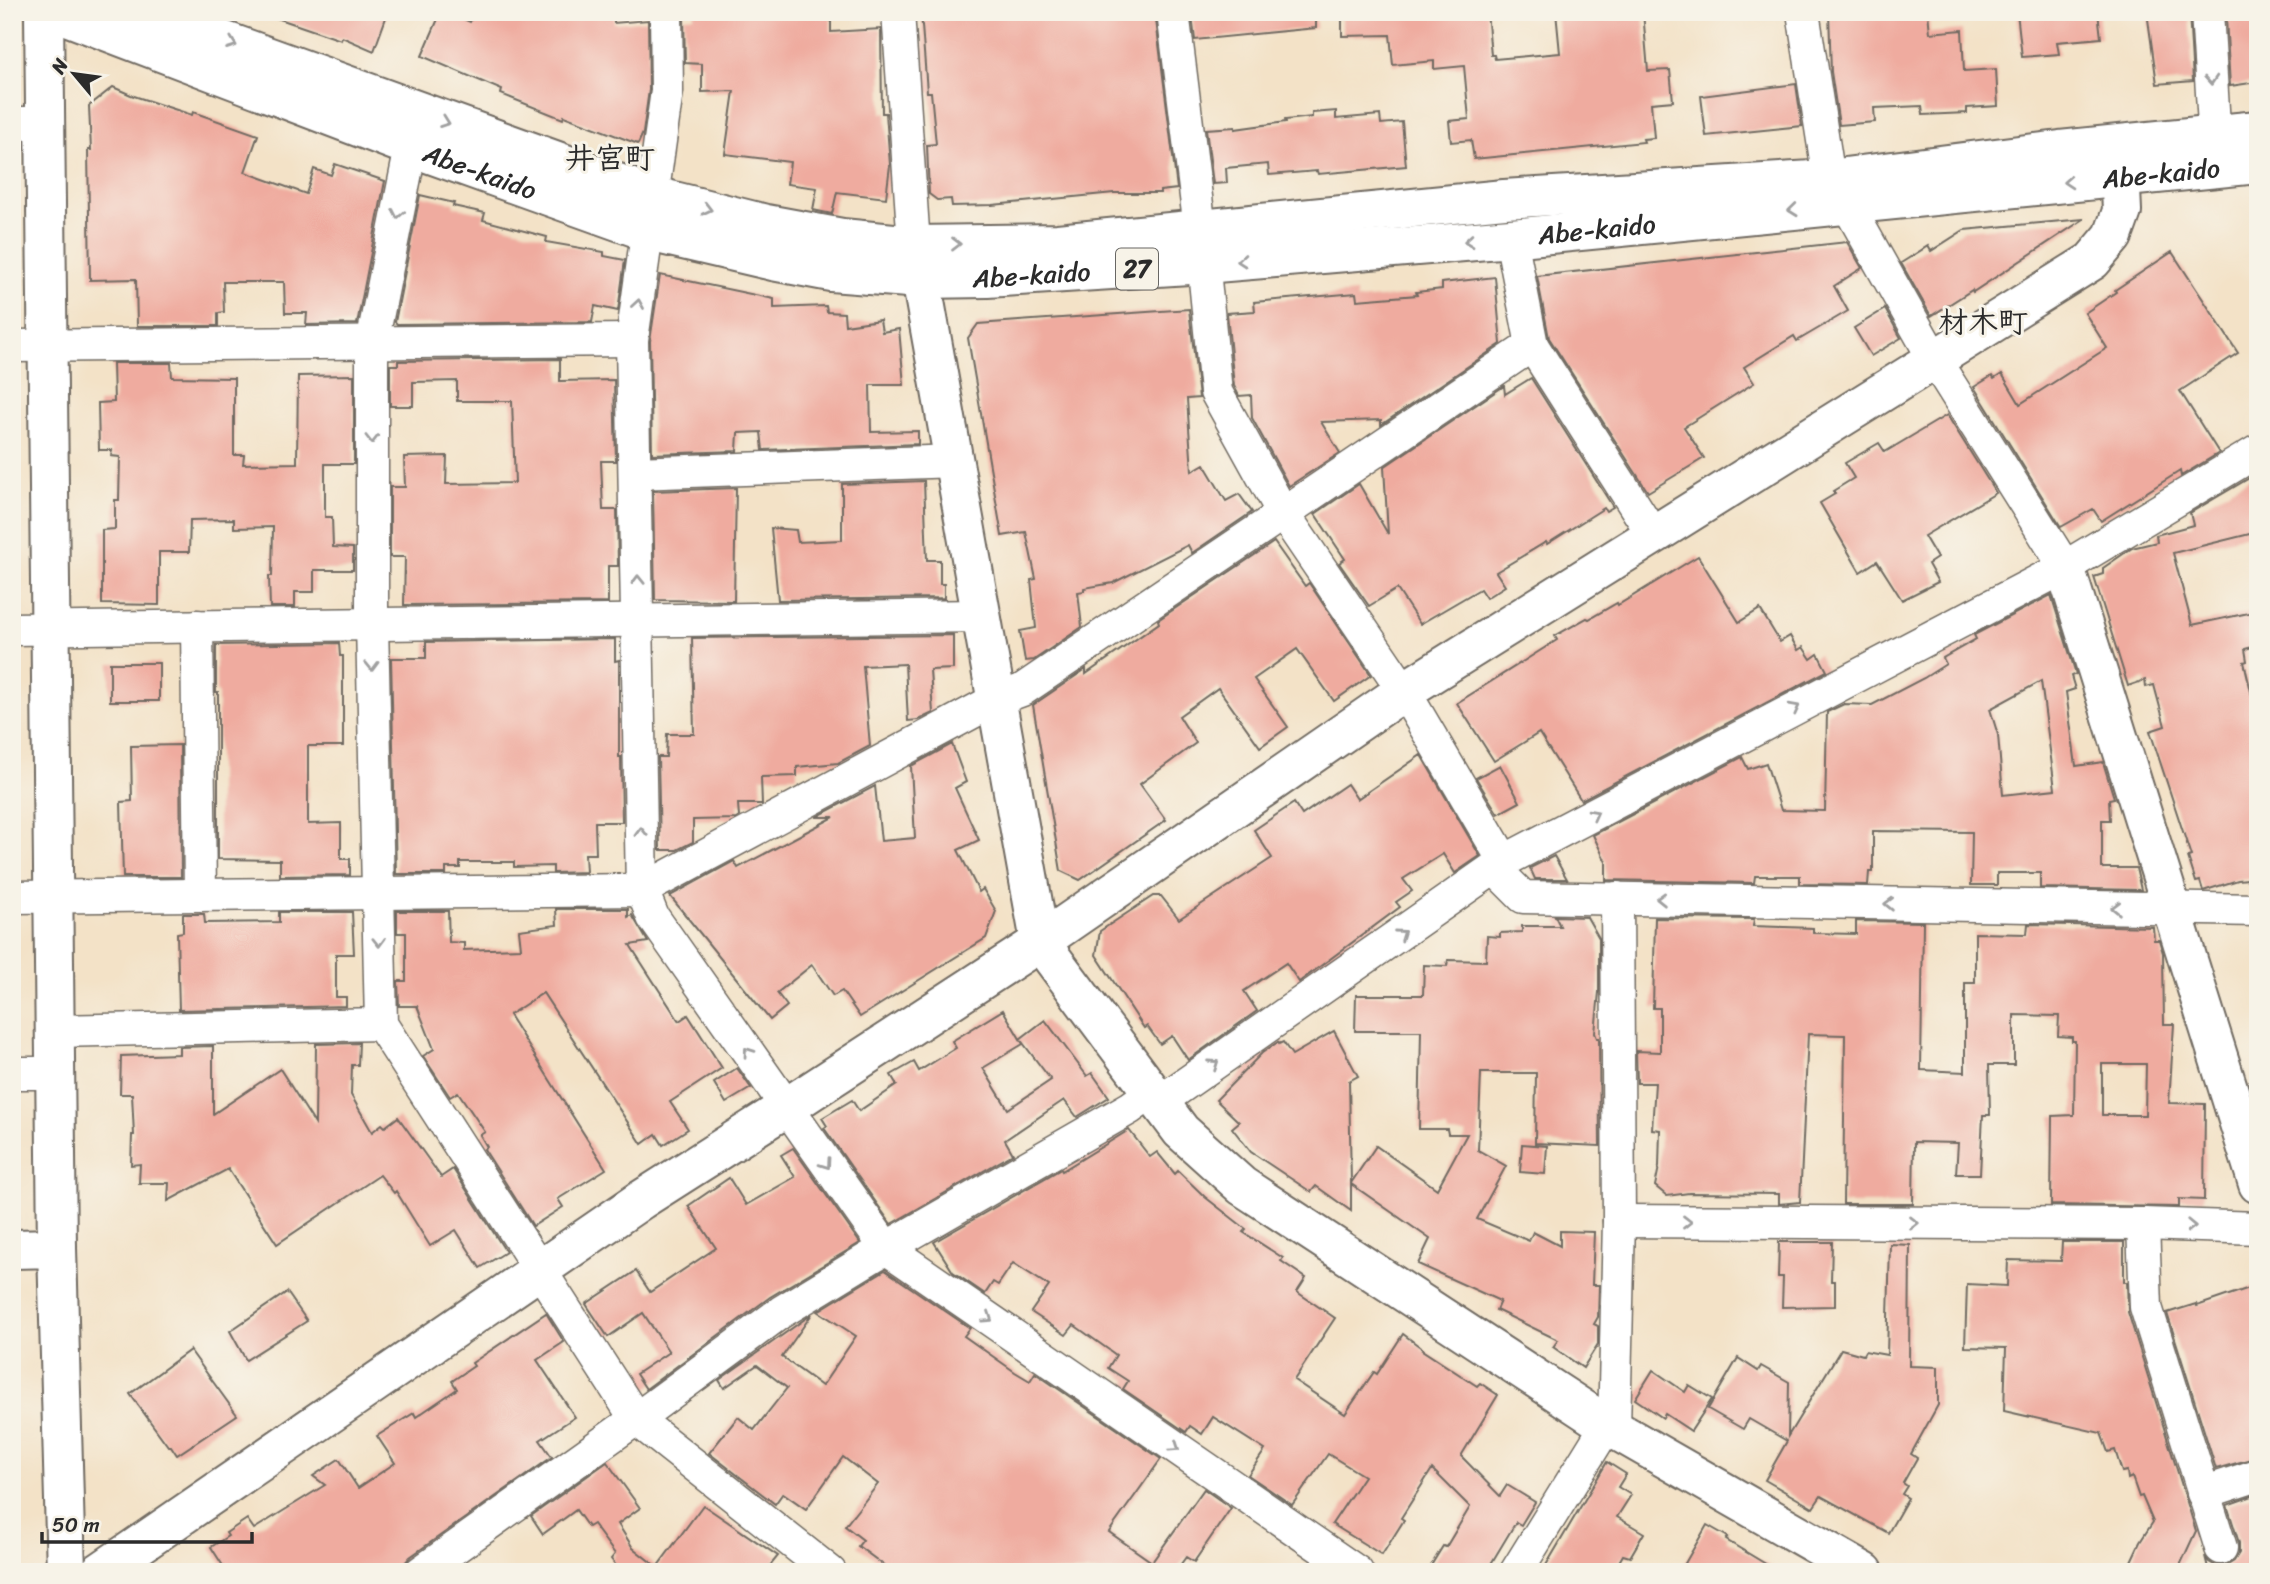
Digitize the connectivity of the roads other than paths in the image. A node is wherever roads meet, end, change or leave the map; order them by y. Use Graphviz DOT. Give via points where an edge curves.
graph roads {
  1 [pos="44,12"];
  2 [pos="57,12"];
  3 [pos="145,12"];
  4 [pos="666,12"];
  5 [pos="898,12"];
  6 [pos="1173,12"];
  7 [pos="1803,12"];
  8 [pos="2207,12"];
  9 [pos="29,123"];
  10 [pos="2258,130"];
  11 [pos="411,147"];
  12 [pos="2215,152"];
  13 [pos="2120,161"];
  14 [pos="2258,164"];
  15 [pos="1838,192"];
  16 [pos="651,214"];
  17 [pos="1511,238"];
  18 [pos="1202,246"];
  19 [pos="917,262"];
  20 [pos="632,340"];
  21 [pos="372,344"];
  22 [pos="1532,345"];
  23 [pos="30,346"];
  24 [pos="1934,359"];
  25 [pos="2258,451"];
  26 [pos="955,461"];
  27 [pos="636,473"];
  28 [pos="1283,513"];
  29 [pos="1654,536"];
  30 [pos="2065,567"];
  31 [pos="982,616"];
  32 [pos="639,620"];
  33 [pos="372,623"];
  34 [pos="197,626"];
  35 [pos="51,628"];
  36 [pos="12,629"];
  37 [pos="1404,691"];
  38 [pos="995,700"];
  39 [pos="1499,865"];
  40 [pos="642,890"];
  41 [pos="377,892"];
  42 [pos="200,895"];
  43 [pos="12,897"];
  44 [pos="54,897"];
  45 [pos="1617,898"];
  46 [pos="2174,909"];
  47 [pos="2258,910"];
  48 [pos="1040,942"];
  49 [pos="380,1024"];
  50 [pos="55,1031"];
  51 [pos="12,1073"];
  52 [pos="55,1073"];
  53 [pos="1155,1098"];
  54 [pos="787,1108"];
  55 [pos="2258,1184"];
  56 [pos="1619,1222"];
  57 [pos="2143,1224"];
  58 [pos="2258,1228"];
  59 [pos="57,1248"];
  60 [pos="886,1248"];
  61 [pos="12,1249"];
  62 [pos="541,1269"];
  63 [pos="636,1419"];
  64 [pos="1610,1427"];
  65 [pos="2258,1475"];
  66 [pos="2203,1493"];
  67 [pos="2221,1548"];
  68 [pos="108,1570"];
  69 [pos="65,1572"];
  70 [pos="421,1572"];
  71 [pos="830,1572"];
  72 [pos="1357,1572"];
  73 [pos="1516,1572"];
  74 [pos="1864,1572"];
  1 -- 9 [label="street"];
  2 -- 11 [label="street, Abe-kaido / 27"];
  3 -- 16 [label="street, Abe-kaido / 27, one-way"];
  4 -- 16 [label="street" via="667,91"];
  5 -- 19 [label="street"];
  6 -- 18 [label="street"];
  7 -- 15 [label="street"];
  8 -- 12 [label="street, one-way"];
  9 -- 23 [label="street"];
  10 -- 12 [label="street, Abe-kaido / 27"];
  11 -- 16 [label="street, Abe-kaido / 27"];
  11 -- 21 [label="street, one-way"];
  12 -- 13 [label="street, Abe-kaido / 27"];
  12 -- 14 [label="street, Abe-kaido / 27"];
  13 -- 15 [label="street, Abe-kaido / 27" via="2060,182"];
  13 -- 24 [label="street" via="2122,211 2113,236 2092,261"];
  15 -- 17 [label="street, Abe-kaido / 27, one-way"];
  15 -- 18 [label="street, Abe-kaido / 27" via="1504,199"];
  15 -- 24 [label="street"];
  16 -- 19 [label="street, Abe-kaido / 27" via="760,259 831,272"];
  20 -- 16 [label="street, one-way"];
  17 -- 18 [label="street, Abe-kaido / 27, one-way"];
  17 -- 22 [label="street"];
  18 -- 19 [label="street, Abe-kaido / 27" via="988,278"];
  18 -- 28 [label="street" via="1216,392"];
  19 -- 26 [label="street"];
  20 -- 21 [label="street"];
  20 -- 27 [label="street"];
  21 -- 23 [label="street"];
  21 -- 33 [label="street, one-way"];
  22 -- 28 [label="street"];
  22 -- 29 [label="street"];
  23 -- 35 [label="street"];
  24 -- 29 [label="street"];
  24 -- 30 [label="street"];
  25 -- 30 [label="street"];
  26 -- 27 [label="street"];
  26 -- 31 [label="street"];
  32 -- 27 [label="street, one-way"];
  28 -- 37 [label="street"];
  28 -- 38 [label="street" via="1022,690"];
  29 -- 37 [label="street"];
  39 -- 30 [label="street, one-way"];
  30 -- 46 [label="street"];
  31 -- 32 [label="street"];
  31 -- 38 [label="street"];
  32 -- 33 [label="street"];
  40 -- 32 [label="street, one-way"];
  33 -- 34 [label="street"];
  33 -- 41 [label="street, one-way"];
  34 -- 35 [label="street"];
  34 -- 42 [label="street"];
  35 -- 36 [label="street"];
  35 -- 44 [label="street"];
  37 -- 39 [label="street"];
  37 -- 48 [label="street"];
  38 -- 40 [label="street"];
  38 -- 48 [label="street"];
  39 -- 45 [label="street" via="1523,897"];
  53 -- 39 [label="street, one-way"];
  40 -- 41 [label="street"];
  54 -- 40 [label="street, one-way" via="653,917"];
  41 -- 42 [label="street"];
  41 -- 49 [label="street, one-way"];
  42 -- 44 [label="street"];
  43 -- 44 [label="street"];
  44 -- 50 [label="street"];
  46 -- 45 [label="street, one-way"];
  45 -- 56 [label="street"];
  46 -- 47 [label="street"];
  46 -- 55 [label="street"];
  48 -- 53 [label="street"];
  48 -- 54 [label="street"];
  49 -- 50 [label="street"];
  49 -- 62 [label="street"];
  50 -- 52 [label="street"];
  51 -- 52 [label="street"];
  52 -- 59 [label="street"];
  53 -- 60 [label="street"];
  53 -- 64 [label="street" via="1181,1132 1242,1186"];
  54 -- 60 [label="street, one-way"];
  54 -- 62 [label="street"];
  56 -- 57 [label="street, one-way"];
  56 -- 64 [label="street"];
  57 -- 58 [label="street, one-way"];
  57 -- 66 [label="street" via="2147,1307"];
  59 -- 61 [label="street"];
  59 -- 69 [label="street"];
  60 -- 63 [label="street" via="781,1311"];
  60 -- 72 [label="street, one-way"];
  62 -- 63 [label="street"];
  62 -- 68 [label="street"];
  63 -- 70 [label="street"];
  63 -- 71 [label="street"];
  64 -- 73 [label="street"];
  64 -- 74 [label="street"];
  65 -- 66 [label="street"];
  66 -- 67 [label="street"];
}
